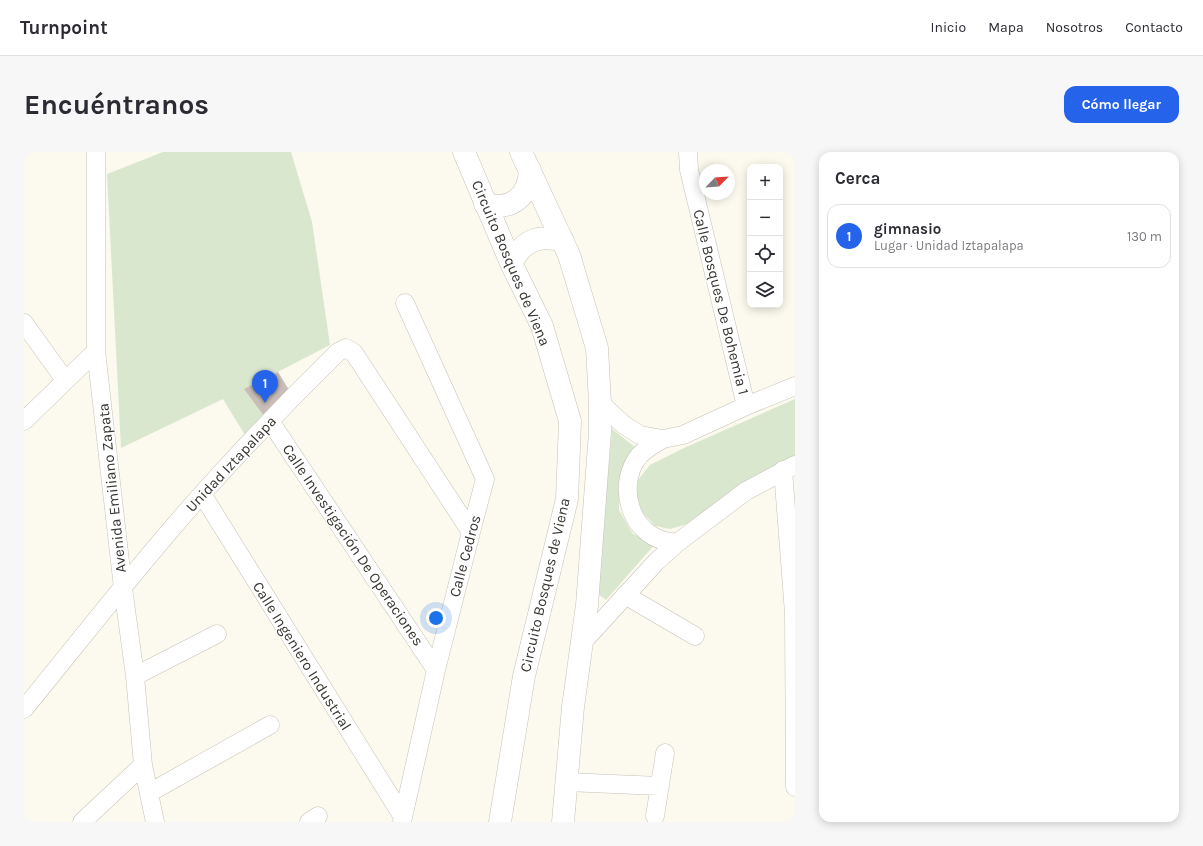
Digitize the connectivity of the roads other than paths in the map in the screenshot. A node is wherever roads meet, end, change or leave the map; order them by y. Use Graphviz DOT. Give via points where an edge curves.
graph roads {
  1 [pos="464,152"];
  2 [pos="688,152"];
  3 [pos="99,154"];
  4 [pos="526,161"];
  5 [pos="485,204"];
  6 [pos="563,241"];
  7 [pos="512,263"];
  8 [pos="405,303"];
  9 [pos="24,323"];
  10 [pos="96,351"];
  11 [pos="65,380"];
  12 [pos="795,386"];
  13 [pos="600,403"];
  14 [pos="746,406"];
  15 [pos="24,421"];
  16 [pos="270,421"];
  17 [pos="663,439"];
  18 [pos="789,467"];
  19 [pos="202,494"];
  20 [pos="471,532"];
  21 [pos="677,543"];
  22 [pos="123,588"];
  23 [pos="625,595"];
  24 [pos="795,613"];
  25 [pos="216,634"];
  26 [pos="695,636"];
  27 [pos="581,644"];
  28 [pos="436,670"];
  29 [pos="135,676"];
  30 [pos="24,709"];
  31 [pos="270,726"];
  32 [pos="665,753"];
  33 [pos="143,765"];
  34 [pos="566,782"];
  35 [pos="660,786"];
  36 [pos="795,787"];
  37 [pos="149,793"];
  38 [pos="655,816"];
  39 [pos="403,820"];
  40 [pos="82,822"];
  41 [pos="155,822"];
  42 [pos="500,822"];
  43 [pos="563,822"];
  1 -- 5 [label="main road, Circuito Bosques de Viena"];
  2 -- 14 [label="street, Calle Bosques De Bohemia 1" via="689,170"];
  3 -- 10 [label="street, Avenida Emiliano Zapata"];
  4 -- 5 [label="main road" via="530,180 521,196 504,206"];
  4 -- 6 [label="main road, Circuito Bosques de Viena"];
  5 -- 7 [label="main road, Circuito Bosques de Viena"];
  6 -- 7 [label="main road" via="538,238 526,243 517,252"];
  6 -- 13 [label="main road, Circuito Bosques de Viena" via="597,348"];
  7 -- 42 [label="main road, Circuito Bosques de Viena" via="542,326 570,420 567,499 524,676"];
  8 -- 20 [label="street, Calle Cedros" via="484,473 485,485"];
  9 -- 11 [label="street"];
  10 -- 11 [label="street"];
  10 -- 22 [label="street, Avenida Emiliano Zapata"];
  11 -- 15 [label="street"];
  12 -- 14 [label="street"];
  13 -- 17 [label="street" via="624,425 640,435"];
  13 -- 27 [label="main road, Circuito Bosques de Viena" via="587,605"];
  14 -- 17 [label="street" via="683,435"];
  16 -- 19 [label="street, Unidad Iztapalapa"];
  16 -- 20 [label="street, Unidad Iztapalapa" via="338,352 346,348 354,354"];
  16 -- 28 [label="street, Calle Investigación De Operaciones"];
  17 -- 21 [label="street" via="648,447 636,459 629,474 627,490 630,507 637,522 649,533 664,541"];
  18 -- 21 [label="street" via="746,492"];
  18 -- 24 [label="street"];
  19 -- 22 [label="street, Unidad Iztapalapa"];
  19 -- 39 [label="street, Calle Ingeniero Industrial"];
  20 -- 28 [label="street, Calle Cedros"];
  21 -- 23 [label="street"];
  22 -- 29 [label="street, Avenida Emiliano Zapata"];
  22 -- 30 [label="street, Unidad Iztapalapa"];
  23 -- 26 [label="street"];
  23 -- 27 [label="street"];
  24 -- 36 [label="street"];
  25 -- 29 [label="street"];
  27 -- 34 [label="main road, Circuito Bosques de Viena"];
  28 -- 39 [label="street, Calle Cedros"];
  29 -- 33 [label="street, Avenida Emiliano Zapata"];
  31 -- 37 [label="street"];
  32 -- 35 [label="street"];
  33 -- 37 [label="street, Avenida Emiliano Zapata"];
  33 -- 40 [label="street"];
  34 -- 35 [label="street"];
  34 -- 43 [label="main road, Circuito Bosques de Viena"];
  35 -- 38 [label="street"];
  37 -- 41 [label="street, Avenida Emiliano Zapata"];
}
